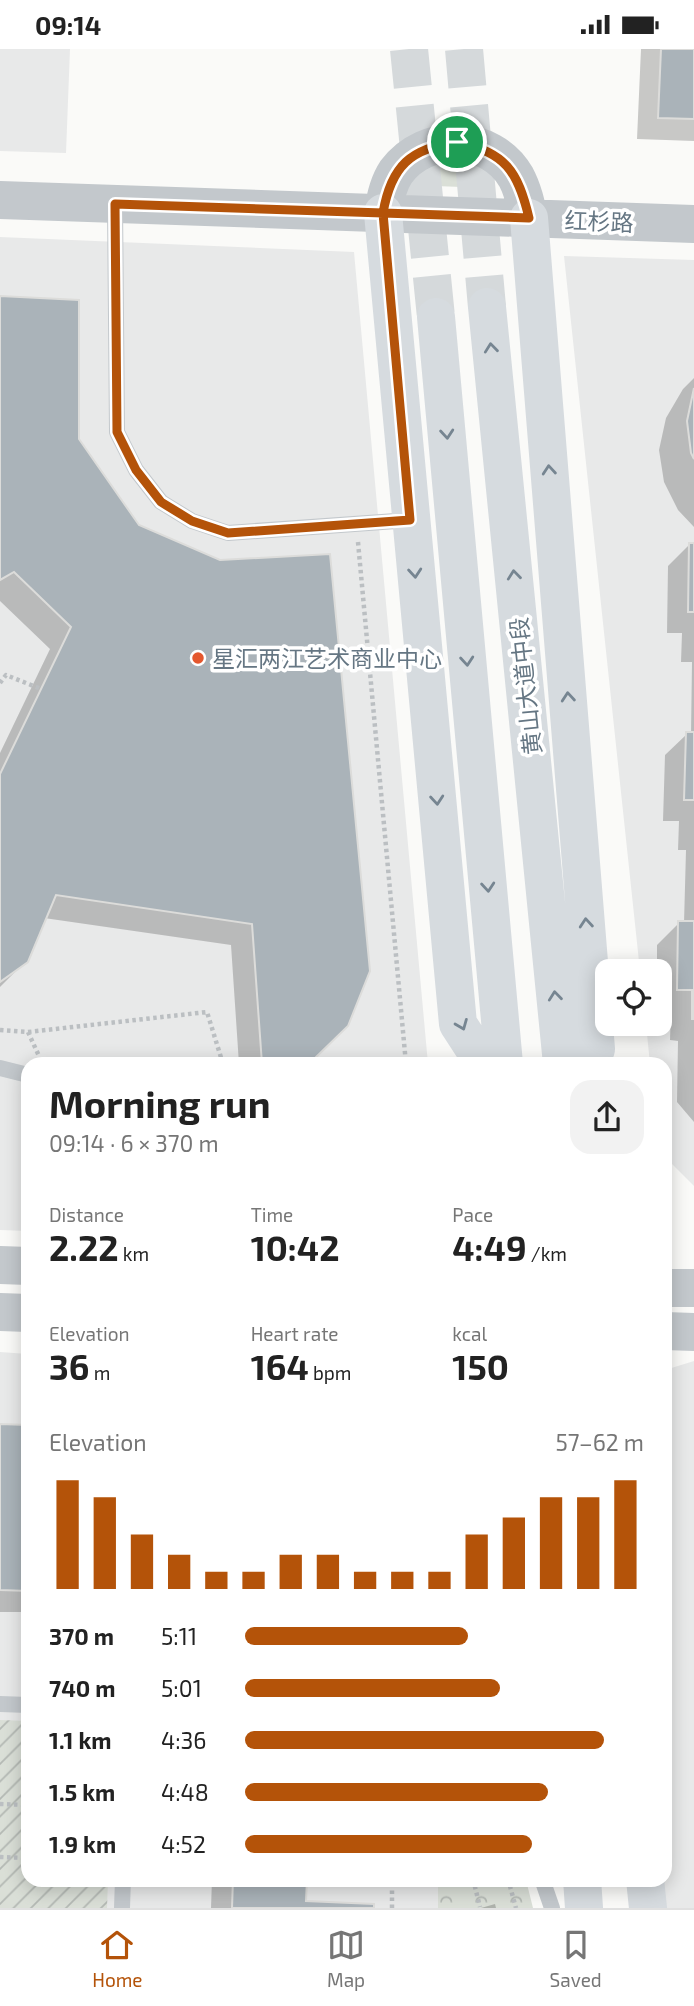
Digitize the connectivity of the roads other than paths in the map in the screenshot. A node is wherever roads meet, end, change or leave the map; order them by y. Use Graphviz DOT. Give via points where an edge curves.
graph roads {
  1 [pos="0,200"];
  2 [pos="115,204"];
  3 [pos="383,213"];
  4 [pos="529,218"];
  5 [pos="694,224"];
  6 [pos="487,307"];
  7 [pos="436,317"];
  8 [pos="410,520"];
  9 [pos="479,1057"];
  10 [pos="503,1057"];
  11 [pos="561,1057"];
  12 [pos="594,1057"];
  13 [pos="0,1068"];
  14 [pos="21,1073"];
  15 [pos="0,1265"];
  16 [pos="21,1266"];
  17 [pos="672,1288"];
  18 [pos="694,1288"];
  19 [pos="0,1312"];
  20 [pos="21,1313"];
  21 [pos="672,1331"];
  22 [pos="694,1332"];
  23 [pos="0,1704"];
  24 [pos="21,1705"];
  25 [pos="122,1887"];
  26 [pos="544,1887"];
  27 [pos="583,1887"];
  28 [pos="646,1887"];
  29 [pos="122,1908"];
  30 [pos="552,1908"];
  31 [pos="584,1908"];
  32 [pos="648,1908"];
  1 -- 2 [label="street, 红杉路"];
  2 -- 3 [label="street, 红杉路"];
  2 -- 8 [label="lane" via="117,432 136,470 161,502 192,521 228,533"];
  3 -- 4 [label="street, 红杉路"];
  3 -- 4 [label="street" via="396,171 413,155 434,145 457,142 480,146 499,158 515,175"];
  3 -- 8 [label="main road"];
  4 -- 5 [label="street, 红杉路"];
  12 -- 4 [label="main road, one-way"];
  11 -- 6 [label="main road, 黄山大道中段, one-way"];
  7 -- 10 [label="main road, one-way"];
  8 -- 9 [label="main road, one-way" via="458,1024"];
  13 -- 14 [label="lane"];
  15 -- 16 [label="street"];
  17 -- 18 [label="street"];
  19 -- 20 [label="street"];
  21 -- 22 [label="street"];
  23 -- 24 [label="lane"];
  25 -- 29 [label="lane"];
  26 -- 30 [label="lane"];
  27 -- 31 [label="main road"];
  28 -- 32 [label="main road"];
}
